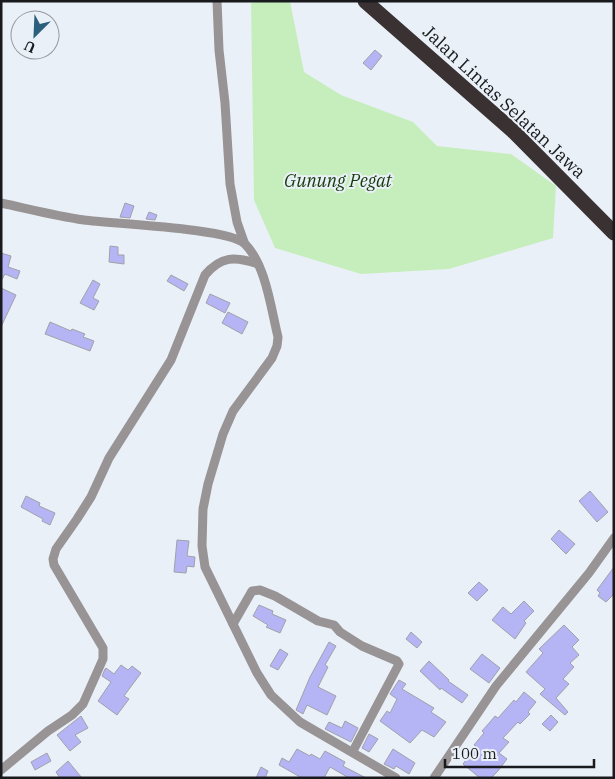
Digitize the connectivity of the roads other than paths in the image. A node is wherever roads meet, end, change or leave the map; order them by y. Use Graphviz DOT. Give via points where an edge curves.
graph roads {
  1 [pos="217,1"];
  2 [pos="365,1"];
  3 [pos="1,203"];
  4 [pos="614,234"];
  5 [pos="244,242"];
  6 [pos="258,264"];
  7 [pos="614,538"];
  8 [pos="233,624"];
  9 [pos="352,751"];
  10 [pos="1,770"];
  11 [pos="396,778"];
  12 [pos="434,778"];
  1 -- 5 [label="street" via="230,184"];
  2 -- 4 [label="highway, Jalan Lintas Selatan Jawa" via="512,130"];
  3 -- 5 [label="street" via="85,220 196,231"];
  5 -- 6 [label="street"];
  6 -- 8 [label="street" via="278,346 233,411 213,464 201,520 205,567"];
  6 -- 10 [label="street" via="226,260 214,265 205,276 170,360 109,458 78,520 56,549 54,565 103,648 104,659 84,704"];
  7 -- 12 [label="street" via="496,686"];
  8 -- 9 [label="street" via="271,695 300,722"];
  8 -- 9 [label="street" via="252,591 260,590 318,622 334,625 362,646 398,661"];
  9 -- 11 [label="street"];
}
